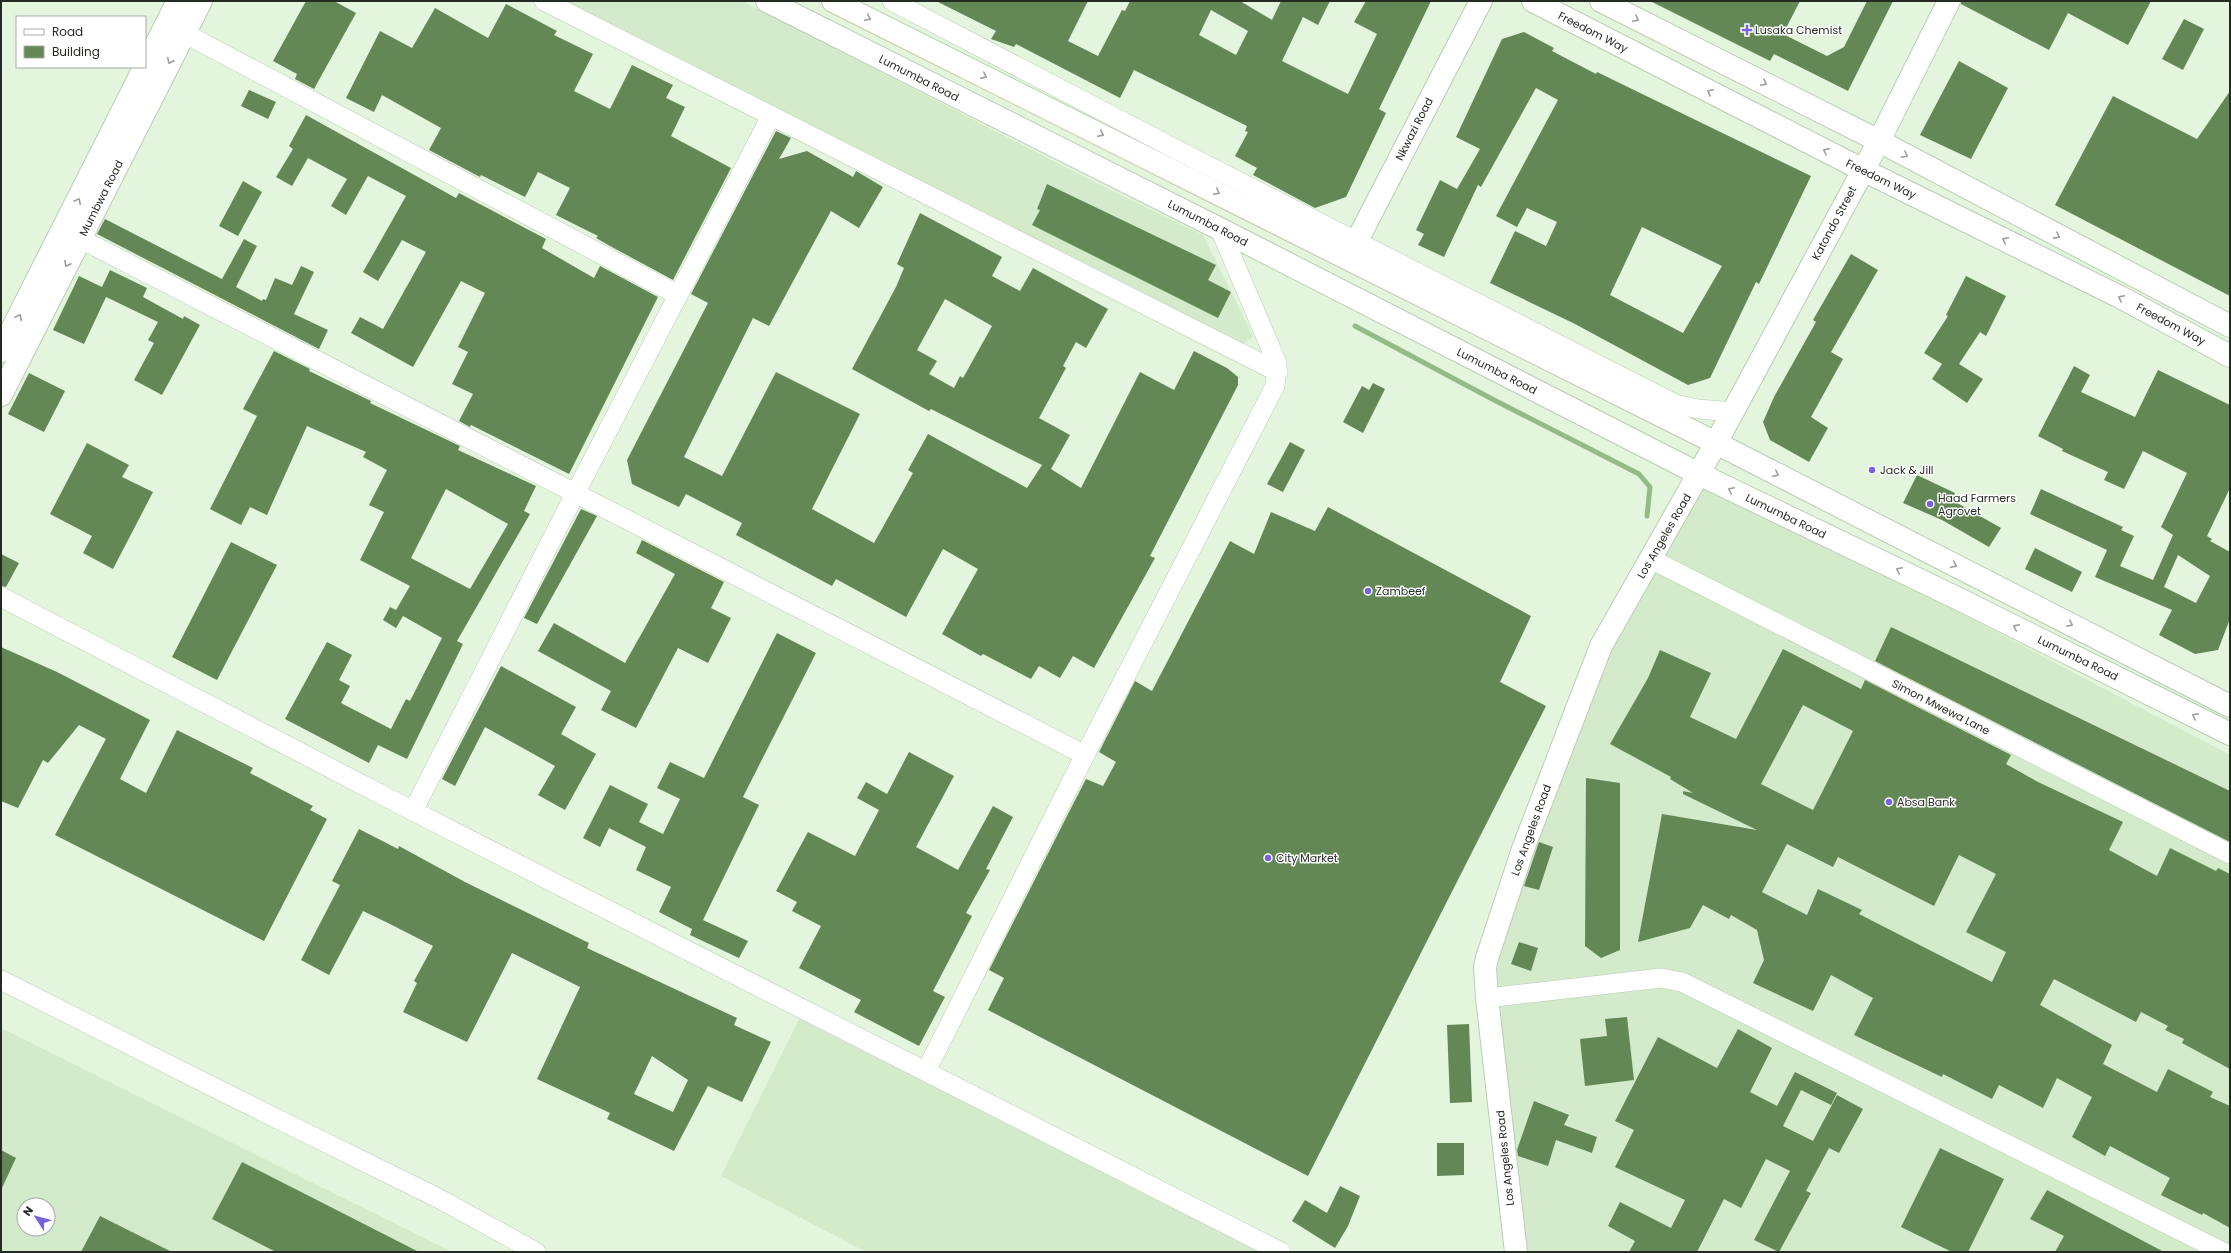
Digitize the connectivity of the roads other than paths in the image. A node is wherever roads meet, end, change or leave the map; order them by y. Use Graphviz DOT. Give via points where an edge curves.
graph roads {
  1 [pos="178,1"];
  2 [pos="201,1"];
  3 [pos="544,1"];
  4 [pos="767,1"];
  5 [pos="833,1"];
  6 [pos="892,1"];
  7 [pos="1481,1"];
  8 [pos="1533,1"];
  9 [pos="1601,1"];
  10 [pos="1949,1"];
  11 [pos="184,33"];
  12 [pos="771,116"];
  13 [pos="1879,141"];
  14 [pos="1863,170"];
  15 [pos="1220,229"];
  16 [pos="71,234"];
  17 [pos="1352,249"];
  18 [pos="678,295"];
  19 [pos="2230,326"];
  20 [pos="1,352"];
  21 [pos="2230,356"];
  22 [pos="1278,372"];
  23 [pos="1,395"];
  24 [pos="1733,412"];
  25 [pos="1716,443"];
  26 [pos="1699,474"];
  27 [pos="576,492"];
  28 [pos="1651,559"];
  29 [pos="1,597"];
  30 [pos="2230,706"];
  31 [pos="2230,734"];
  32 [pos="1085,755"];
  33 [pos="414,811"];
  34 [pos="2230,854"];
  35 [pos="1,980"];
  36 [pos="1487,998"];
  37 [pos="926,1071"];
  38 [pos="536,1252"];
  39 [pos="1281,1252"];
  40 [pos="1516,1252"];
  41 [pos="2223,1252"];
  16 -- 1 [label="main road, Mumbwa Road, one-way"];
  2 -- 11 [label="main road, Mumbwa Road"];
  3 -- 12 [label="street"];
  4 -- 15 [label="main road, Lumumba Road"];
  5 -- 17 [label="main road, one-way"];
  6 -- 17 [label="street" via="1172,147"];
  7 -- 17 [label="main road, Nkwazi Road"];
  14 -- 8 [label="main road, Freedom Way, one-way"];
  9 -- 13 [label="main road, one-way"];
  10 -- 13 [label="main road, Katondo Street"];
  11 -- 16 [label="main road, Mumbwa Road, one-way"];
  11 -- 18 [label="street"];
  12 -- 18 [label="street"];
  12 -- 22 [label="street"];
  13 -- 14 [label="main road, Katondo Street"];
  13 -- 19 [label="main road, one-way"];
  21 -- 14 [label="main road, Freedom Way, one-way" via="2120,297"];
  14 -- 24 [label="main road, Katondo Street"];
  15 -- 22 [label="street" via="1277,363"];
  15 -- 26 [label="main road, Lumumba Road"];
  20 -- 16 [label="main road, Mumbwa Road, one-way"];
  16 -- 23 [label="main road, Mumbwa Road, one-way"];
  16 -- 27 [label="street"];
  17 -- 24 [label="street" via="1675,404"];
  17 -- 25 [label="main road"];
  18 -- 27 [label="street"];
  22 -- 32 [label="street" via="1275,386"];
  24 -- 25 [label="main road, Katondo Street"];
  25 -- 26 [label="main road, Los Angeles Road"];
  25 -- 30 [label="main road, one-way"];
  26 -- 28 [label="main road, Los Angeles Road"];
  31 -- 26 [label="main road, Lumumba Road, one-way"];
  27 -- 32 [label="street"];
  27 -- 33 [label="street"];
  28 -- 34 [label="street, Simon Mwewa Lane"];
  28 -- 36 [label="main road, Los Angeles Road" via="1602,646 1523,849 1487,958"];
  29 -- 33 [label="street"];
  32 -- 37 [label="street"];
  33 -- 37 [label="street"];
  35 -- 38 [label="street" via="438,1198"];
  36 -- 40 [label="main road, Los Angeles Road"];
  36 -- 41 [label="street" via="1661,978 1682,982"];
  37 -- 39 [label="street"];
}
